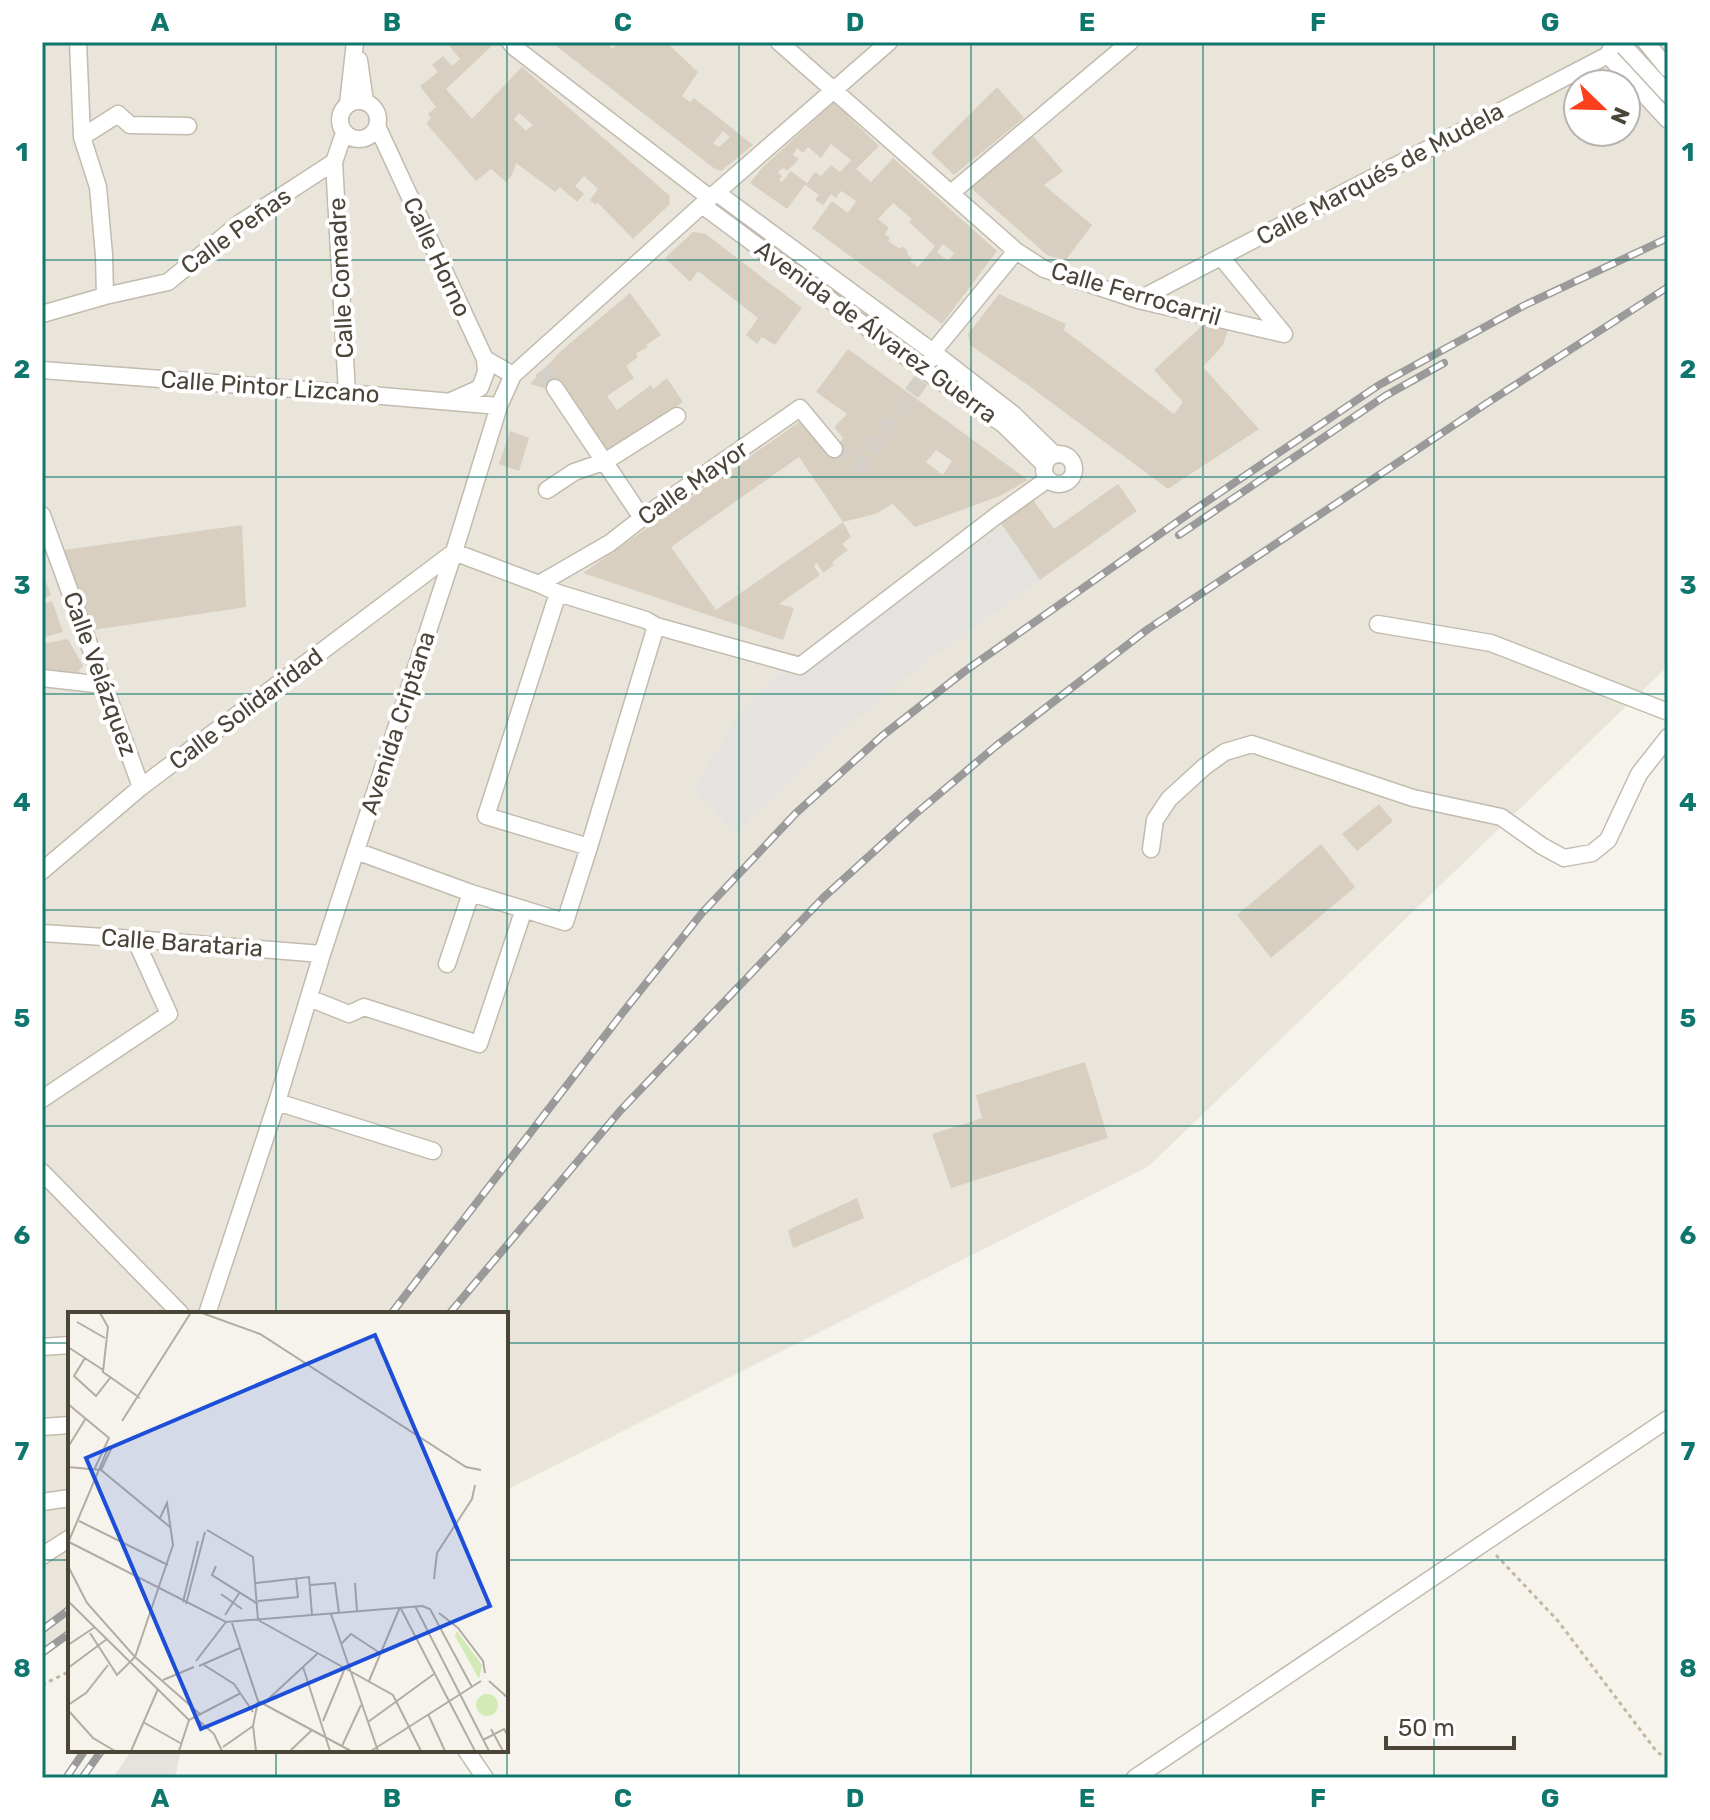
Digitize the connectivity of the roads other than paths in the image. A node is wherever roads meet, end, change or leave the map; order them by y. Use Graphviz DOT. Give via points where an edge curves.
graph roads {
  1 [pos="78,42"];
  2 [pos="355,42"];
  3 [pos="510,42"];
  4 [pos="779,42"];
  5 [pos="889,42"];
  6 [pos="1130,42"];
  7 [pos="1646,42"];
  8 [pos="1614,46"];
  9 [pos="1668,69"];
  10 [pos="834,90"];
  11 [pos="1668,94"];
  12 [pos="356,103"];
  13 [pos="1668,120"];
  14 [pos="188,126"];
  15 [pos="377,126"];
  16 [pos="344,133"];
  17 [pos="82,137"];
  18 [pos="334,162"];
  19 [pos="951,193"];
  20 [pos="710,199"];
  21 [pos="1016,251"];
  22 [pos="1221,257"];
  23 [pos="105,296"];
  24 [pos="1138,300"];
  25 [pos="42,314"];
  26 [pos="933,352"];
  27 [pos="485,359"];
  28 [pos="42,370"];
  29 [pos="927,372"];
  30 [pos="513,375"];
  31 [pos="555,388"];
  32 [pos="347,393"];
  33 [pos="449,402"];
  34 [pos="499,406"];
  35 [pos="677,416"];
  36 [pos="834,449"];
  37 [pos="606,461"];
  38 [pos="1049,467"];
  39 [pos="547,490"];
  40 [pos="42,515"];
  41 [pos="642,518"];
  42 [pos="454,552"];
  43 [pos="539,584"];
  44 [pos="558,593"];
  45 [pos="1378,624"];
  46 [pos="656,626"];
  47 [pos="42,678"];
  48 [pos="104,685"];
  49 [pos="1668,712"];
  50 [pos="1668,737"];
  51 [pos="141,787"];
  52 [pos="589,847"];
  53 [pos="1151,849"];
  54 [pos="356,851"];
  55 [pos="42,871"];
  56 [pos="471,893"];
  57 [pos="524,909"];
  58 [pos="42,933"];
  59 [pos="135,939"];
  60 [pos="322,954"];
  61 [pos="447,964"];
  62 [pos="309,998"];
  63 [pos="42,1099"];
  64 [pos="277,1102"];
  65 [pos="433,1151"];
  66 [pos="42,1172"];
  67 [pos="179,1312"];
  68 [pos="208,1312"];
  69 [pos="68,1345"];
  70 [pos="42,1347"];
  71 [pos="1668,1419"];
  72 [pos="68,1425"];
  73 [pos="42,1427"];
  74 [pos="68,1498"];
  75 [pos="42,1502"];
  76 [pos="68,1539"];
  77 [pos="42,1556"];
  78 [pos="467,1752"];
  79 [pos="485,1778"];
  80 [pos="1135,1778"];
  1 -- 17 [label="street"];
  2 -- 12 [label="street"];
  3 -- 20 [label="street"];
  4 -- 10 [label="street, Calle Ferrocarril"];
  5 -- 10 [label="street, Avenida Criptana"];
  6 -- 19 [label="street"];
  7 -- 9 [label="street"];
  8 -- 11 [label="street"];
  8 -- 13 [label="street"];
  8 -- 22 [label="street, Calle Marqués de Mudela"];
  10 -- 19 [label="street, Calle Ferrocarril"];
  10 -- 20 [label="street, Avenida Criptana"];
  12 -- 15 [label="street" via="375,109"];
  12 -- 16 [label="street" via="340,114"];
  14 -- 17 [label="street" via="130,125 118,114"];
  15 -- 16 [label="street" via="362,139"];
  15 -- 27 [label="street, Calle Horno"];
  16 -- 18 [label="street"];
  17 -- 23 [label="street" via="98,187"];
  18 -- 23 [label="street, Calle Peñas" via="240,223 168,282"];
  18 -- 32 [label="street, Calle Comadre"];
  19 -- 21 [label="street, Calle Ferrocarril"];
  20 -- 26 [label="street, Avenida de Álvarez Guerra"];
  20 -- 29 [label="street, Avenida de Álvarez Guerra"];
  20 -- 30 [label="street, Avenida Criptana" via="538,364"];
  21 -- 24 [label="street, Calle Ferrocarril" via="1044,269"];
  21 -- 26 [label="street"];
  22 -- 24 [label="street, Calle Marqués de Mudela"];
  22 -- 24 [label="street, Calle Ferrocarril" via="1284,334"];
  23 -- 25 [label="street, Calle Peñas"];
  26 -- 29 [label="street"];
  26 -- 38 [label="street, Avenida de Álvarez Guerra" via="1013,414"];
  27 -- 30 [label="street"];
  27 -- 33 [label="street" via="480,388"];
  28 -- 32 [label="street, Calle Pintor Lizcano"];
  29 -- 38 [label="street, Avenida de Álvarez Guerra" via="1004,425"];
  30 -- 34 [label="street, Avenida Criptana"];
  31 -- 37 [label="street"];
  32 -- 33 [label="street, Calle Pintor Lizcano"];
  33 -- 34 [label="street, Calle Pintor Lizcano"];
  34 -- 42 [label="street, Avenida Criptana"];
  35 -- 37 [label="street"];
  36 -- 41 [label="street, Calle Mayor" via="800,408"];
  37 -- 39 [label="street" via="574,472"];
  37 -- 41 [label="street"];
  38 -- 46 [label="street" via="996,516 800,666"];
  40 -- 48 [label="street, Calle Velázquez"];
  41 -- 43 [label="street, Calle Mayor"];
  42 -- 43 [label="street"];
  42 -- 51 [label="street, Calle Solidaridad"];
  42 -- 54 [label="street, Avenida Criptana"];
  43 -- 44 [label="street"];
  44 -- 46 [label="street"];
  44 -- 52 [label="street" via="486,816"];
  45 -- 49 [label="street" via="1491,643"];
  46 -- 52 [label="street"];
  47 -- 48 [label="street"];
  48 -- 51 [label="street, Calle Velázquez"];
  50 -- 53 [label="street" via="1639,774 1608,840 1592,853 1564,858 1501,817 1413,798 1252,744 1225,752 1169,799 1155,820"];
  51 -- 55 [label="street, Calle Solidaridad"];
  52 -- 57 [label="street" via="565,922"];
  54 -- 56 [label="street"];
  54 -- 60 [label="street, Avenida Criptana"];
  56 -- 57 [label="street"];
  56 -- 61 [label="street"];
  57 -- 62 [label="street" via="479,1044 364,1007 349,1014"];
  58 -- 59 [label="street, Calle Barataria"];
  59 -- 60 [label="street, Calle Barataria"];
  59 -- 63 [label="street" via="169,1014"];
  60 -- 62 [label="street, Avenida Criptana"];
  62 -- 64 [label="street, Avenida Criptana"];
  64 -- 65 [label="street"];
  64 -- 68 [label="street, Avenida Criptana"];
  66 -- 67 [label="street"];
  69 -- 70 [label="street"];
  71 -- 80 [label="street"];
  72 -- 73 [label="street"];
  74 -- 75 [label="street"];
  76 -- 77 [label="street"];
  78 -- 79 [label="street"];
}
